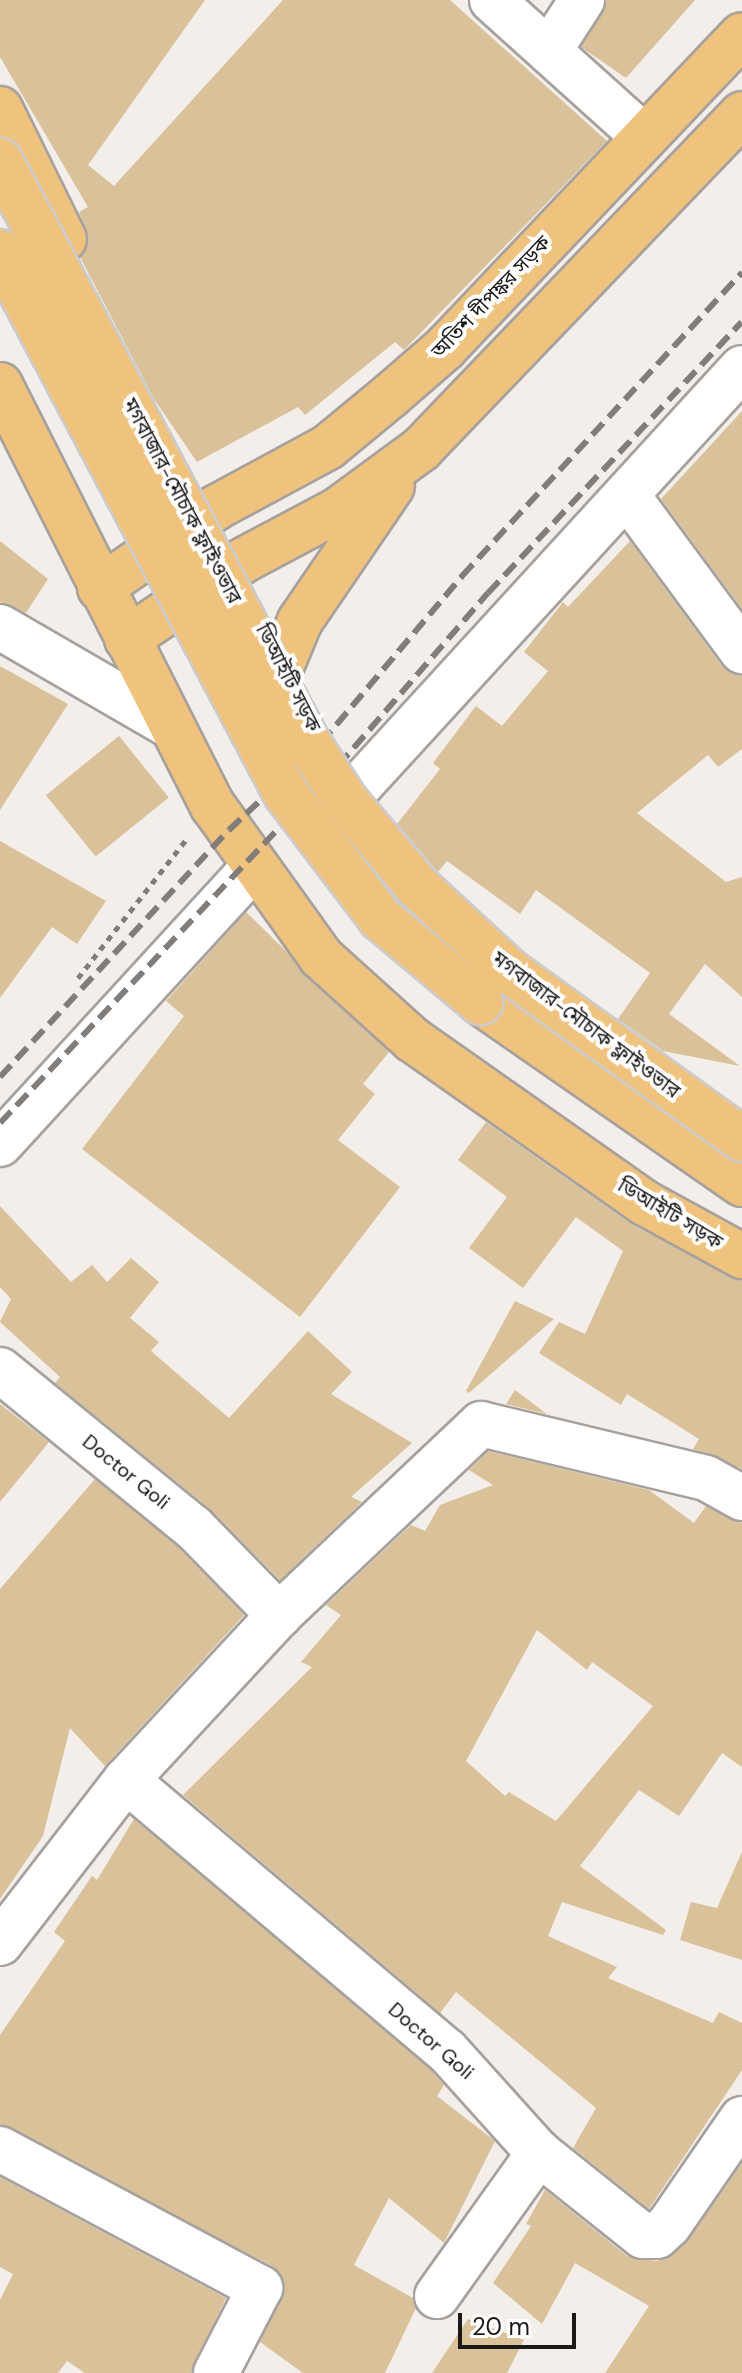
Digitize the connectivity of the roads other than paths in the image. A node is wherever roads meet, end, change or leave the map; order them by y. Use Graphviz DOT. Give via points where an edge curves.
graph roads {
  1 [pos="492,0"];
  2 [pos="582,0"];
  3 [pos="742,35"];
  4 [pos="549,51"];
  5 [pos="0,109"];
  6 [pos="736,131"];
  7 [pos="644,137"];
  8 [pos="0,161"];
  9 [pos="0,252"];
  10 [pos="742,368"];
  11 [pos="0,385"];
  12 [pos="421,449"];
  13 [pos="627,495"];
  14 [pos="211,511"];
  15 [pos="238,564"];
  16 [pos="100,588"];
  17 [pos="0,627"];
  18 [pos="127,639"];
  19 [pos="742,651"];
  20 [pos="280,669"];
  21 [pos="171,726"];
  22 [pos="353,793"];
  23 [pos="253,868"];
  24 [pos="742,1112"];
  25 [pos="742,1139"];
  26 [pos="0,1144"];
  27 [pos="742,1184"];
  28 [pos="742,1256"];
  29 [pos="0,1370"];
  30 [pos="742,1498"];
  31 [pos="279,1615"];
  32 [pos="126,1780"];
  33 [pos="0,1943"];
  34 [pos="739,2132"];
  35 [pos="0,2149"];
  36 [pos="539,2153"];
  37 [pos="437,2296"];
  38 [pos="216,2373"];
  1 -- 4 [label="street"];
  2 -- 4 [label="street"];
  3 -- 7 [label="main road, অতিশ দীপঙ্কর সড়ক"];
  4 -- 7 [label="street"];
  5 -- 14 [label="main road, ডিআইটি সড়ক"];
  6 -- 12 [label="main road"];
  7 -- 14 [label="main road, অতিশ দীপঙ্কর সড়ক" via="445,348 391,395 328,447"];
  8 -- 25 [label="main road, মগবাজার-মৌচাক ফ্লাইওভার, bridge" via="307,741 345,800 417,886 509,971"];
  9 -- 27 [label="main road, মগবাজার-মৌচাক ফ্লাইওভার, bridge" via="286,794 346,876 380,918 443,974"];
  10 -- 13 [label="street"];
  11 -- 16 [label="main road, ডিআইটি সড়ক"];
  12 -- 15 [label="main road" via="338,510"];
  12 -- 20 [label="main road" via="347,546 300,621"];
  13 -- 19 [label="street"];
  13 -- 22 [label="street"];
  14 -- 15 [label="main road, ডিআইটি সড়ক"];
  14 -- 16 [label="main road, অতিশ দীপঙ্কর সড়ক"];
  15 -- 18 [label="main road"];
  15 -- 20 [label="main road, ডিআইটি সড়ক"];
  16 -- 18 [label="main road, ডিআইটি সড়ক"];
  17 -- 21 [label="street"];
  18 -- 21 [label="main road, ডিআইটি সড়ক"];
  20 -- 22 [label="main road, ডিআইটি সড়ক"];
  21 -- 23 [label="main road, ডিআইটি সড়ক"];
  22 -- 24 [label="main road, ডিআইটি সড়ক" via="463,908 596,1012"];
  23 -- 26 [label="street"];
  23 -- 28 [label="main road, ডিআইটি সড়ক" via="321,957 413,1040 645,1203"];
  29 -- 31 [label="street, Doctor Goli" via="194,1528"];
  30 -- 31 [label="street" via="706,1478 481,1424"];
  31 -- 32 [label="street"];
  32 -- 33 [label="street"];
  32 -- 36 [label="street, Doctor Goli" via="447,2051"];
  34 -- 36 [label="street, Doctor Goli" via="657,2236 643,2236"];
  35 -- 38 [label="street" via="260,2288"];
  36 -- 37 [label="street"];
}
